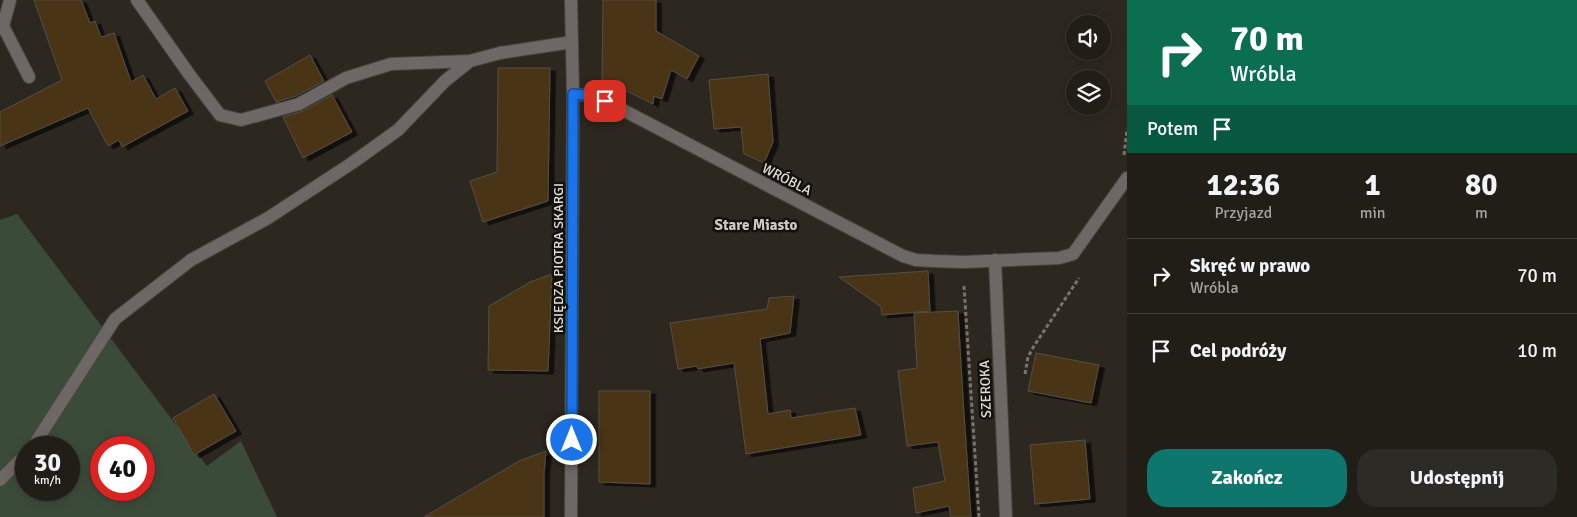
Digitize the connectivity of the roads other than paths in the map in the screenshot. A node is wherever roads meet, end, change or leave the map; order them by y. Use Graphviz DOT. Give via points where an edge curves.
graph roads {
  1 [pos="10,0"];
  2 [pos="137,0"];
  3 [pos="571,0"];
  4 [pos="572,42"];
  5 [pos="470,61"];
  6 [pos="29,77"];
  7 [pos="573,94"];
  8 [pos="1127,178"];
  9 [pos="995,260"];
  10 [pos="40,436"];
  11 [pos="15,465"];
  12 [pos="0,480"];
  13 [pos="571,517"];
  14 [pos="1006,517"];
  1 -- 6 [label="street" via="3,26"];
  2 -- 5 [label="street" via="220,115 241,120 299,104 346,78 391,64"];
  3 -- 4 [label="street, KSIĘDZA PIOTRA SKARGI"];
  4 -- 5 [label="street"];
  4 -- 7 [label="street, KSIĘDZA PIOTRA SKARGI"];
  5 -- 10 [label="street" via="445,81 398,130 352,164 268,218 191,260 115,319"];
  7 -- 9 [label="street, WRÓBLA" via="596,96 902,256 916,260"];
  7 -- 13 [label="street, KSIĘDZA PIOTRA SKARGI"];
  8 -- 9 [label="street, WRÓBLA" via="1073,254 1059,258"];
  9 -- 14 [label="street, SZEROKA"];
  11 -- 12 [label="street"];
}
